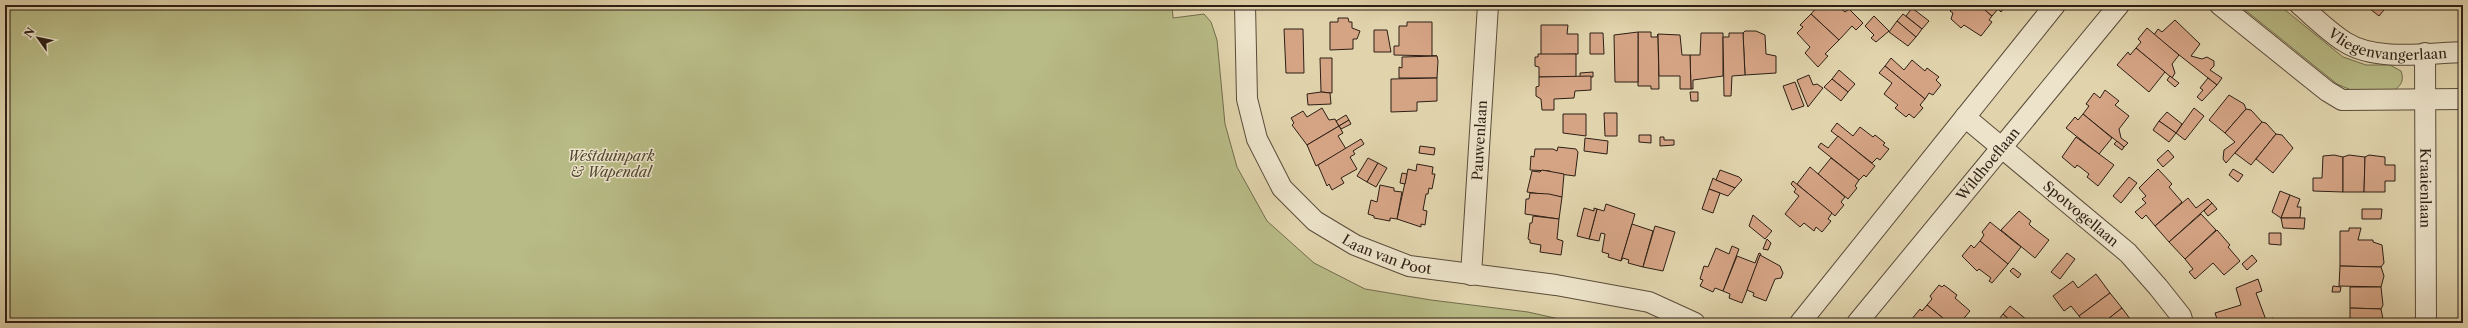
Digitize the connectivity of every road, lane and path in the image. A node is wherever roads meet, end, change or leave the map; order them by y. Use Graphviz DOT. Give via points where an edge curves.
graph roads {
  1 [pos="1245,5"];
  2 [pos="1488,5"];
  3 [pos="2054,5"];
  4 [pos="2119,5"];
  5 [pos="2220,5"];
  6 [pos="2300,5"];
  7 [pos="2463,52"];
  8 [pos="2425,53"];
  9 [pos="2426,99"];
  10 [pos="2463,99"];
  11 [pos="1965,117"];
  12 [pos="2003,147"];
  13 [pos="1471,275"];
  14 [pos="1695,323"];
  15 [pos="1800,323"];
  16 [pos="1857,323"];
  17 [pos="2183,323"];
  18 [pos="2426,323"];
  1 -- 13 [label="street, Laan van Poot" via="1247,99 1257,139 1282,188 1315,221 1355,245 1409,266"];
  2 -- 13 [label="street, Pauwenlaan"];
  3 -- 11 [label="street"];
  4 -- 12 [label="street, Wildhoeflaan"];
  5 -- 9 [label="street" via="2327,91 2342,100"];
  6 -- 8 [label="street, Vliegenvangerlaan" via="2345,42 2362,51 2378,54"];
  7 -- 8 [label="street, Vliegenvangerlaan"];
  8 -- 9 [label="street, Kraaienlaan"];
  9 -- 10 [label="street"];
  9 -- 18 [label="street, Kraaienlaan"];
  11 -- 12 [label="street, Spotvogellaan"];
  11 -- 15 [label="street"];
  12 -- 16 [label="street, Wildhoeflaan"];
  12 -- 17 [label="street, Spotvogellaan" via="2128,253 2181,316"];
  13 -- 14 [label="street, Laan van Poot" via="1556,285 1649,302"];
}
